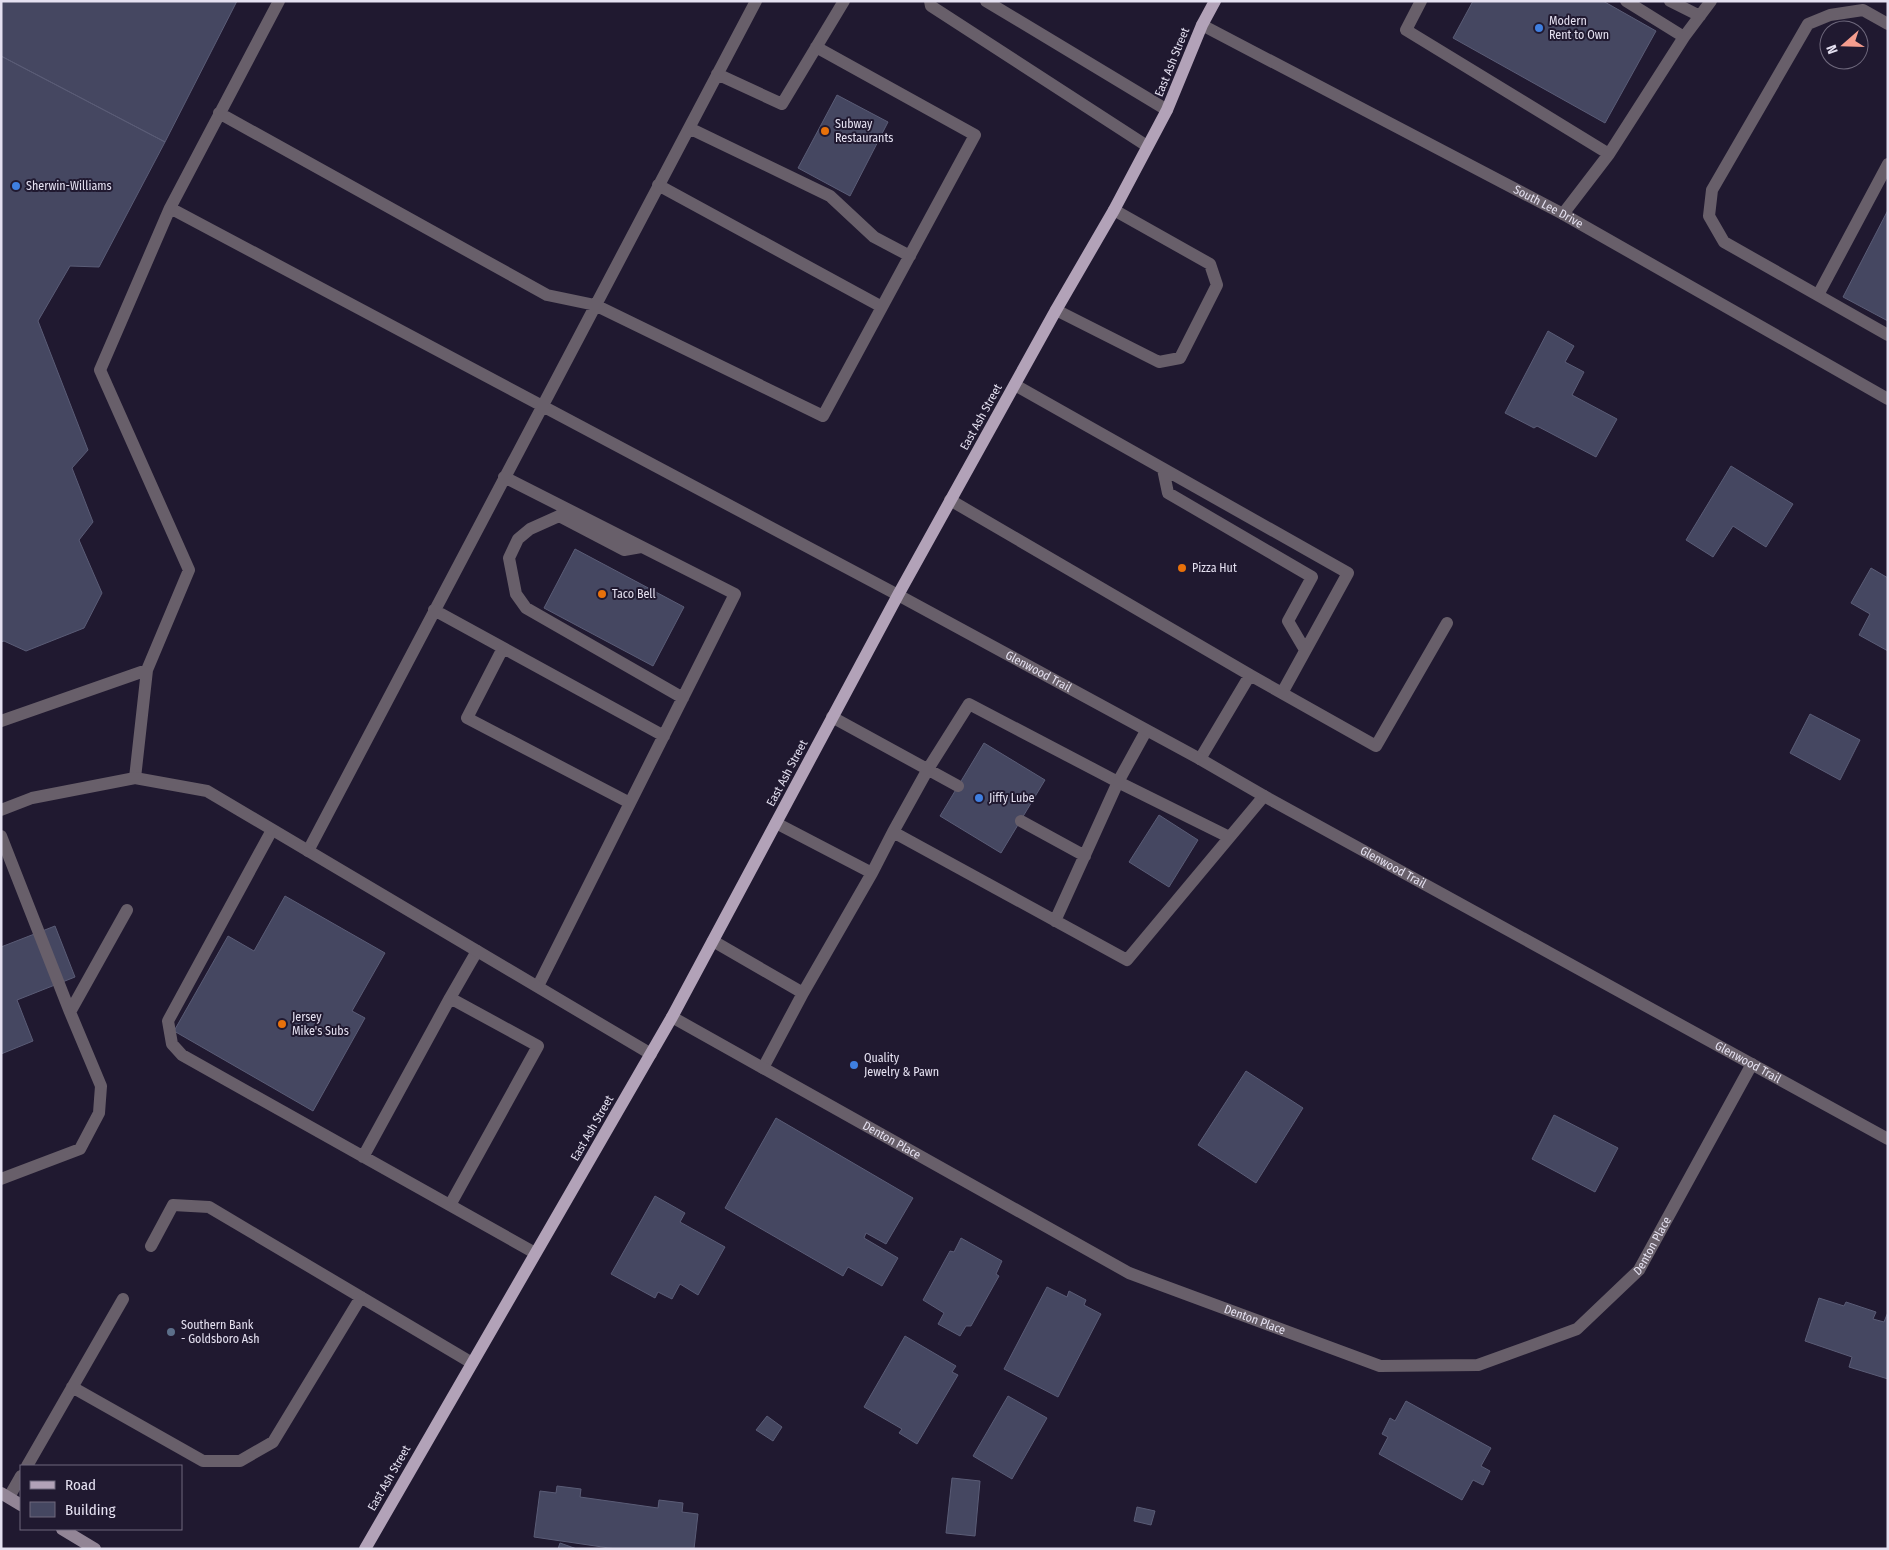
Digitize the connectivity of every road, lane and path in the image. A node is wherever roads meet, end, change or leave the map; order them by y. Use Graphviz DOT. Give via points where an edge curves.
graph roads {
  1 [pos="279,1"];
  2 [pos="756,1"];
  3 [pos="844,1"];
  4 [pos="930,1"];
  5 [pos="986,1"];
  6 [pos="1215,1"];
  7 [pos="1421,1"];
  8 [pos="1626,1"];
  9 [pos="1670,1"];
  10 [pos="1711,1"];
  11 [pos="1700,16"];
  12 [pos="1888,24"];
  13 [pos="1202,25"];
  14 [pos="1684,37"];
  15 [pos="816,47"];
  16 [pos="717,74"];
  17 [pos="1167,110"];
  18 [pos="219,113"];
  19 [pos="689,128"];
  20 [pos="1147,146"];
  21 [pos="1608,154"];
  22 [pos="1888,164"];
  23 [pos="658,186"];
  24 [pos="170,208"];
  25 [pos="1114,210"];
  26 [pos="1563,214"];
  27 [pos="910,256"];
  28 [pos="1818,295"];
  29 [pos="595,305"];
  30 [pos="882,307"];
  31 [pos="1056,310"];
  32 [pos="1888,335"];
  33 [pos="1015,385"];
  34 [pos="1888,400"];
  35 [pos="541,406"];
  36 [pos="1163,469"];
  37 [pos="504,477"];
  38 [pos="950,500"];
  39 [pos="641,547"];
  40 [pos="898,595"];
  41 [pos="434,610"];
  42 [pos="1447,623"];
  43 [pos="503,648"];
  44 [pos="1305,650"];
  45 [pos="147,670"];
  46 [pos="1250,675"];
  47 [pos="1282,693"];
  48 [pos="683,698"];
  49 [pos="832,717"];
  50 [pos="1,722"];
  51 [pos="1146,731"];
  52 [pos="664,736"];
  53 [pos="1200,759"];
  54 [pos="928,769"];
  55 [pos="135,778"];
  56 [pos="1118,782"];
  57 [pos="958,786"];
  58 [pos="1264,796"];
  59 [pos="630,803"];
  60 [pos="1,810"];
  61 [pos="1021,821"];
  62 [pos="776,823"];
  63 [pos="272,830"];
  64 [pos="893,832"];
  65 [pos="1,836"];
  66 [pos="1229,837"];
  67 [pos="308,851"];
  68 [pos="1085,856"];
  69 [pos="872,873"];
  70 [pos="127,910"];
  71 [pos="1055,920"];
  72 [pos="713,940"];
  73 [pos="477,951"];
  74 [pos="538,986"];
  75 [pos="803,993"];
  76 [pos="450,998"];
  77 [pos="70,1012"];
  78 [pos="672,1017"];
  79 [pos="651,1054"];
  80 [pos="1752,1064"];
  81 [pos="763,1068"];
  82 [pos="1888,1139"];
  83 [pos="363,1157"];
  84 [pos="1,1179"];
  85 [pos="450,1205"];
  86 [pos="151,1246"];
  87 [pos="535,1253"];
  88 [pos="362,1297"];
  89 [pos="123,1299"];
  90 [pos="472,1362"];
  91 [pos="72,1387"];
  92 [pos="28,1465"];
  93 [pos="20,1477"];
  94 [pos="5,1495"];
  95 [pos="20,1503"];
  96 [pos="64,1530"];
  97 [pos="96,1549"];
  98 [pos="364,1549"];
  1 -- 18 [label="street"];
  2 -- 16 [label="street"];
  3 -- 15 [label="street"];
  4 -- 20 [label="street" via="931,6"];
  5 -- 17 [label="street"];
  6 -- 13 [label="main road, East Ash Street"];
  7 -- 21 [label="street" via="1406,30"];
  8 -- 14 [label="street"];
  9 -- 11 [label="street"];
  10 -- 11 [label="street"];
  11 -- 14 [label="street"];
  12 -- 28 [label="street" via="1864,10 1830,15 1808,24 1712,190 1709,216 1724,242"];
  13 -- 17 [label="main road, East Ash Street"];
  13 -- 26 [label="street, South Lee Drive"];
  14 -- 21 [label="street"];
  15 -- 16 [label="street" via="782,104"];
  15 -- 27 [label="street" via="975,135"];
  16 -- 19 [label="street"];
  17 -- 20 [label="main road, East Ash Street"];
  18 -- 24 [label="street"];
  18 -- 29 [label="street" via="547,295"];
  19 -- 23 [label="street"];
  19 -- 27 [label="street" via="830,196 874,237"];
  20 -- 25 [label="main road, East Ash Street"];
  21 -- 26 [label="street"];
  22 -- 28 [label="street"];
  23 -- 29 [label="street"];
  23 -- 30 [label="street"];
  24 -- 35 [label="street, Glenwood Trail"];
  24 -- 45 [label="street" via="100,370 189,570"];
  25 -- 31 [label="main road, East Ash Street"];
  25 -- 31 [label="street" via="1210,264 1217,285 1180,358 1159,362"];
  26 -- 34 [label="street, South Lee Drive"];
  27 -- 30 [label="street"];
  28 -- 32 [label="street"];
  29 -- 30 [label="street" via="823,416"];
  29 -- 35 [label="street"];
  31 -- 33 [label="main road, East Ash Street"];
  33 -- 36 [label="street"];
  33 -- 38 [label="main road, East Ash Street"];
  35 -- 37 [label="street"];
  35 -- 40 [label="street, Glenwood Trail"];
  36 -- 44 [label="street" via="1168,493 1312,577 1288,621"];
  36 -- 44 [label="street" via="1348,573"];
  37 -- 39 [label="street"];
  37 -- 41 [label="street"];
  38 -- 40 [label="main road, East Ash Street"];
  38 -- 46 [label="street"];
  39 -- 48 [label="street" via="735,594"];
  39 -- 48 [label="street" via="624,550 559,516 530,529 518,539 509,558 516,594 526,608"];
  40 -- 49 [label="main road, East Ash Street"];
  40 -- 51 [label="street, Glenwood Trail"];
  41 -- 43 [label="street"];
  41 -- 67 [label="street"];
  42 -- 47 [label="street" via="1376,746"];
  43 -- 52 [label="street"];
  43 -- 59 [label="street" via="467,718"];
  44 -- 47 [label="street"];
  45 -- 50 [label="street"];
  45 -- 55 [label="street"];
  46 -- 47 [label="street"];
  46 -- 53 [label="street"];
  48 -- 52 [label="street"];
  49 -- 54 [label="street"];
  49 -- 62 [label="main road, East Ash Street"];
  51 -- 53 [label="street, Glenwood Trail"];
  51 -- 56 [label="street"];
  52 -- 59 [label="street"];
  53 -- 58 [label="street, Glenwood Trail"];
  54 -- 56 [label="street" via="969,704"];
  54 -- 57 [label="street"];
  54 -- 64 [label="street"];
  55 -- 60 [label="street" via="32,798"];
  55 -- 63 [label="street" via="207,791"];
  56 -- 66 [label="street"];
  56 -- 68 [label="street"];
  58 -- 66 [label="street"];
  58 -- 80 [label="street, Glenwood Trail"];
  59 -- 74 [label="street"];
  61 -- 68 [label="street"];
  62 -- 69 [label="street"];
  62 -- 72 [label="main road, East Ash Street"];
  63 -- 67 [label="street"];
  63 -- 83 [label="street" via="168,1021 172,1044 182,1055"];
  64 -- 69 [label="street"];
  64 -- 71 [label="street"];
  65 -- 77 [label="street"];
  66 -- 71 [label="street" via="1127,960"];
  67 -- 73 [label="street"];
  68 -- 71 [label="street"];
  69 -- 75 [label="street"];
  70 -- 77 [label="street"];
  72 -- 75 [label="street"];
  72 -- 78 [label="main road, East Ash Street"];
  73 -- 74 [label="street"];
  73 -- 76 [label="street"];
  74 -- 79 [label="street"];
  75 -- 81 [label="street"];
  76 -- 83 [label="street"];
  76 -- 85 [label="street" via="538,1046"];
  77 -- 84 [label="street" via="101,1086 99,1113 80,1149"];
  78 -- 79 [label="main road, East Ash Street"];
  78 -- 81 [label="street, Denton Place"];
  79 -- 87 [label="main road, East Ash Street"];
  80 -- 81 [label="street, Denton Place" via="1639,1270 1577,1329 1478,1365 1390,1366 1380,1366 1129,1273"];
  80 -- 82 [label="street, Glenwood Trail"];
  83 -- 85 [label="street"];
  85 -- 87 [label="street"];
  86 -- 88 [label="street" via="173,1205 209,1207"];
  87 -- 90 [label="main road, East Ash Street"];
  88 -- 90 [label="street"];
  88 -- 91 [label="street" via="273,1442 240,1461 203,1461"];
  89 -- 91 [label="street"];
  90 -- 98 [label="main road, East Ash Street"];
  91 -- 92 [label="street"];
  93 -- 94 [label="street"];
  94 -- 95 [label="street"];
  96 -- 97 [label="street"];
}
